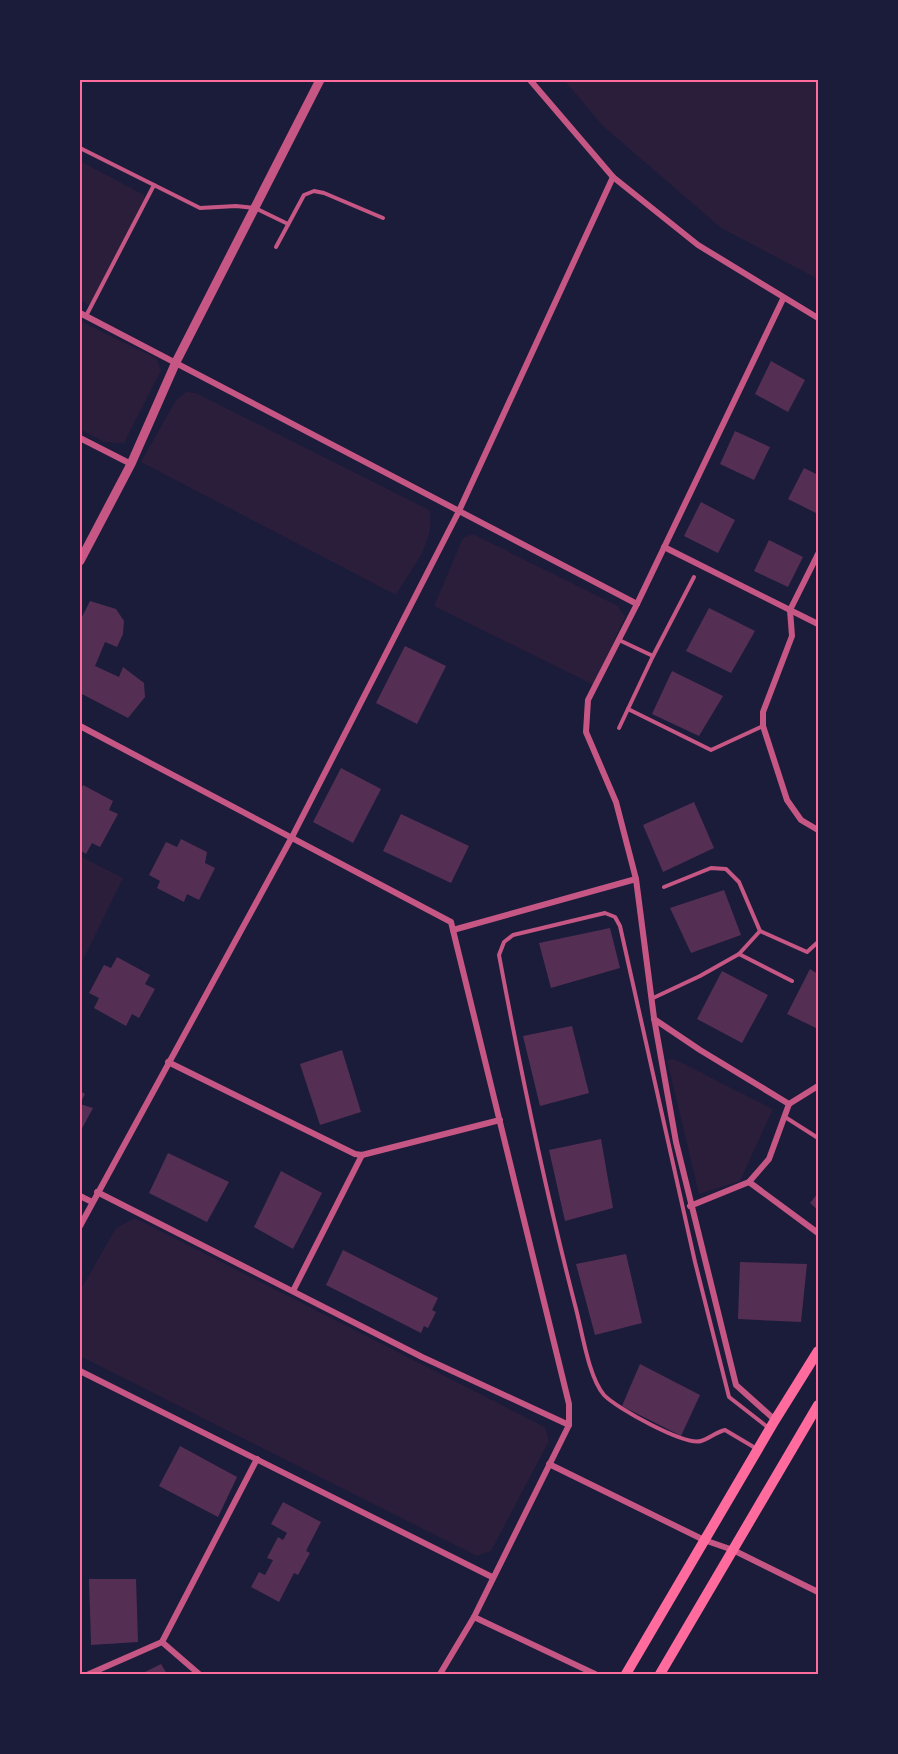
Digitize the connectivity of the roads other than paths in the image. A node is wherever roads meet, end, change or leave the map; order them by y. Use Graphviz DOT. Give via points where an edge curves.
graph roads {
  1 [pos="320,80"];
  2 [pos="530,80"];
  3 [pos="80,148"];
  4 [pos="614,177"];
  5 [pos="154,185"];
  6 [pos="255,208"];
  7 [pos="383,218"];
  8 [pos="288,224"];
  9 [pos="276,247"];
  10 [pos="783,299"];
  11 [pos="83,315"];
  12 [pos="819,318"];
  13 [pos="176,362"];
  14 [pos="80,438"];
  15 [pos="131,464"];
  16 [pos="458,513"];
  17 [pos="664,546"];
  18 [pos="819,554"];
  19 [pos="80,561"];
  20 [pos="694,577"];
  21 [pos="637,604"];
  22 [pos="790,610"];
  23 [pos="819,624"];
  24 [pos="619,640"];
  25 [pos="653,656"];
  26 [pos="628,709"];
  27 [pos="80,726"];
  28 [pos="762,726"];
  29 [pos="619,728"];
  30 [pos="819,830"];
  31 [pos="292,837"];
  32 [pos="636,879"];
  33 [pos="664,887"];
  34 [pos="453,930"];
  35 [pos="760,931"];
  36 [pos="819,942"];
  37 [pos="739,954"];
  38 [pos="792,981"];
  39 [pos="651,999"];
  40 [pos="654,1018"];
  41 [pos="168,1062"];
  42 [pos="819,1086"];
  43 [pos="789,1104"];
  44 [pos="784,1117"];
  45 [pos="500,1120"];
  46 [pos="819,1138"];
  47 [pos="362,1155"];
  48 [pos="749,1182"];
  49 [pos="97,1192"];
  50 [pos="80,1196"];
  51 [pos="92,1202"];
  52 [pos="690,1206"];
  53 [pos="80,1226"];
  54 [pos="819,1233"];
  55 [pos="293,1291"];
  56 [pos="819,1351"];
  57 [pos="80,1371"];
  58 [pos="819,1405"];
  59 [pos="569,1425"];
  60 [pos="772,1425"];
  61 [pos="757,1450"];
  62 [pos="257,1459"];
  63 [pos="549,1464"];
  64 [pos="704,1540"];
  65 [pos="733,1550"];
  66 [pos="492,1577"];
  67 [pos="819,1592"];
  68 [pos="474,1617"];
  69 [pos="162,1642"];
  70 [pos="89,1674"];
  71 [pos="199,1674"];
  72 [pos="440,1674"];
  73 [pos="595,1674"];
  74 [pos="626,1674"];
  75 [pos="660,1674"];
  1 -- 6 [label="street"];
  2 -- 4 [label="street"];
  3 -- 5 [label="lane"];
  4 -- 10 [label="street" via="698,245"];
  4 -- 16 [label="street"];
  5 -- 6 [label="lane" via="200,208"];
  5 -- 11 [label="lane"];
  6 -- 8 [label="lane"];
  6 -- 13 [label="street"];
  7 -- 8 [label="lane" via="314,191 304,195"];
  8 -- 9 [label="lane"];
  10 -- 12 [label="street"];
  10 -- 17 [label="street"];
  11 -- 13 [label="street"];
  13 -- 15 [label="street"];
  13 -- 16 [label="street"];
  14 -- 15 [label="street"];
  15 -- 19 [label="street"];
  16 -- 21 [label="street"];
  16 -- 31 [label="street"];
  17 -- 21 [label="street"];
  17 -- 22 [label="street"];
  18 -- 22 [label="street"];
  20 -- 25 [label="lane"];
  21 -- 24 [label="street"];
  22 -- 23 [label="street"];
  22 -- 28 [label="street" via="792,636 763,711"];
  24 -- 25 [label="lane"];
  24 -- 32 [label="street" via="588,700 586,732 616,802"];
  25 -- 26 [label="lane"];
  26 -- 28 [label="lane" via="711,750"];
  26 -- 29 [label="lane"];
  27 -- 31 [label="street"];
  28 -- 30 [label="street" via="787,800 801,820"];
  31 -- 34 [label="street" via="451,922"];
  31 -- 41 [label="street"];
  32 -- 34 [label="street"];
  32 -- 39 [label="street"];
  33 -- 35 [label="lane" via="711,868 726,869 739,882"];
  34 -- 45 [label="street"];
  35 -- 36 [label="lane" via="807,952"];
  35 -- 37 [label="lane"];
  37 -- 38 [label="lane"];
  37 -- 39 [label="lane"];
  39 -- 40 [label="street"];
  40 -- 43 [label="street"];
  40 -- 52 [label="street"];
  41 -- 47 [label="street"];
  41 -- 49 [label="street"];
  42 -- 43 [label="street"];
  43 -- 44 [label="street"];
  44 -- 46 [label="lane"];
  44 -- 48 [label="street" via="769,1159"];
  45 -- 47 [label="street"];
  45 -- 59 [label="street" via="569,1404"];
  47 -- 55 [label="street"];
  48 -- 52 [label="street"];
  48 -- 54 [label="street"];
  49 -- 51 [label="street"];
  49 -- 55 [label="street"];
  50 -- 51 [label="street"];
  51 -- 53 [label="street"];
  52 -- 60 [label="street" via="736,1385"];
  55 -- 59 [label="street" via="422,1358"];
  56 -- 60 [label="main road"];
  57 -- 62 [label="street"];
  58 -- 65 [label="main road"];
  59 -- 63 [label="street"];
  60 -- 61 [label="main road"];
  60 -- 61 [label="lane" via="729,1397 621,926 615,917 605,913 513,935 504,942 499,955 523,1085 566,1270 592,1368 603,1394 685,1441 701,1442 714,1432 725,1430"];
  61 -- 64 [label="main road"];
  62 -- 66 [label="street"];
  62 -- 69 [label="street"];
  63 -- 64 [label="street"];
  63 -- 66 [label="street"];
  64 -- 65 [label="street"];
  64 -- 74 [label="main road"];
  65 -- 67 [label="street"];
  65 -- 75 [label="main road"];
  66 -- 68 [label="street"];
  68 -- 72 [label="street"];
  68 -- 73 [label="street"];
  69 -- 70 [label="street"];
  69 -- 71 [label="street"];
}
